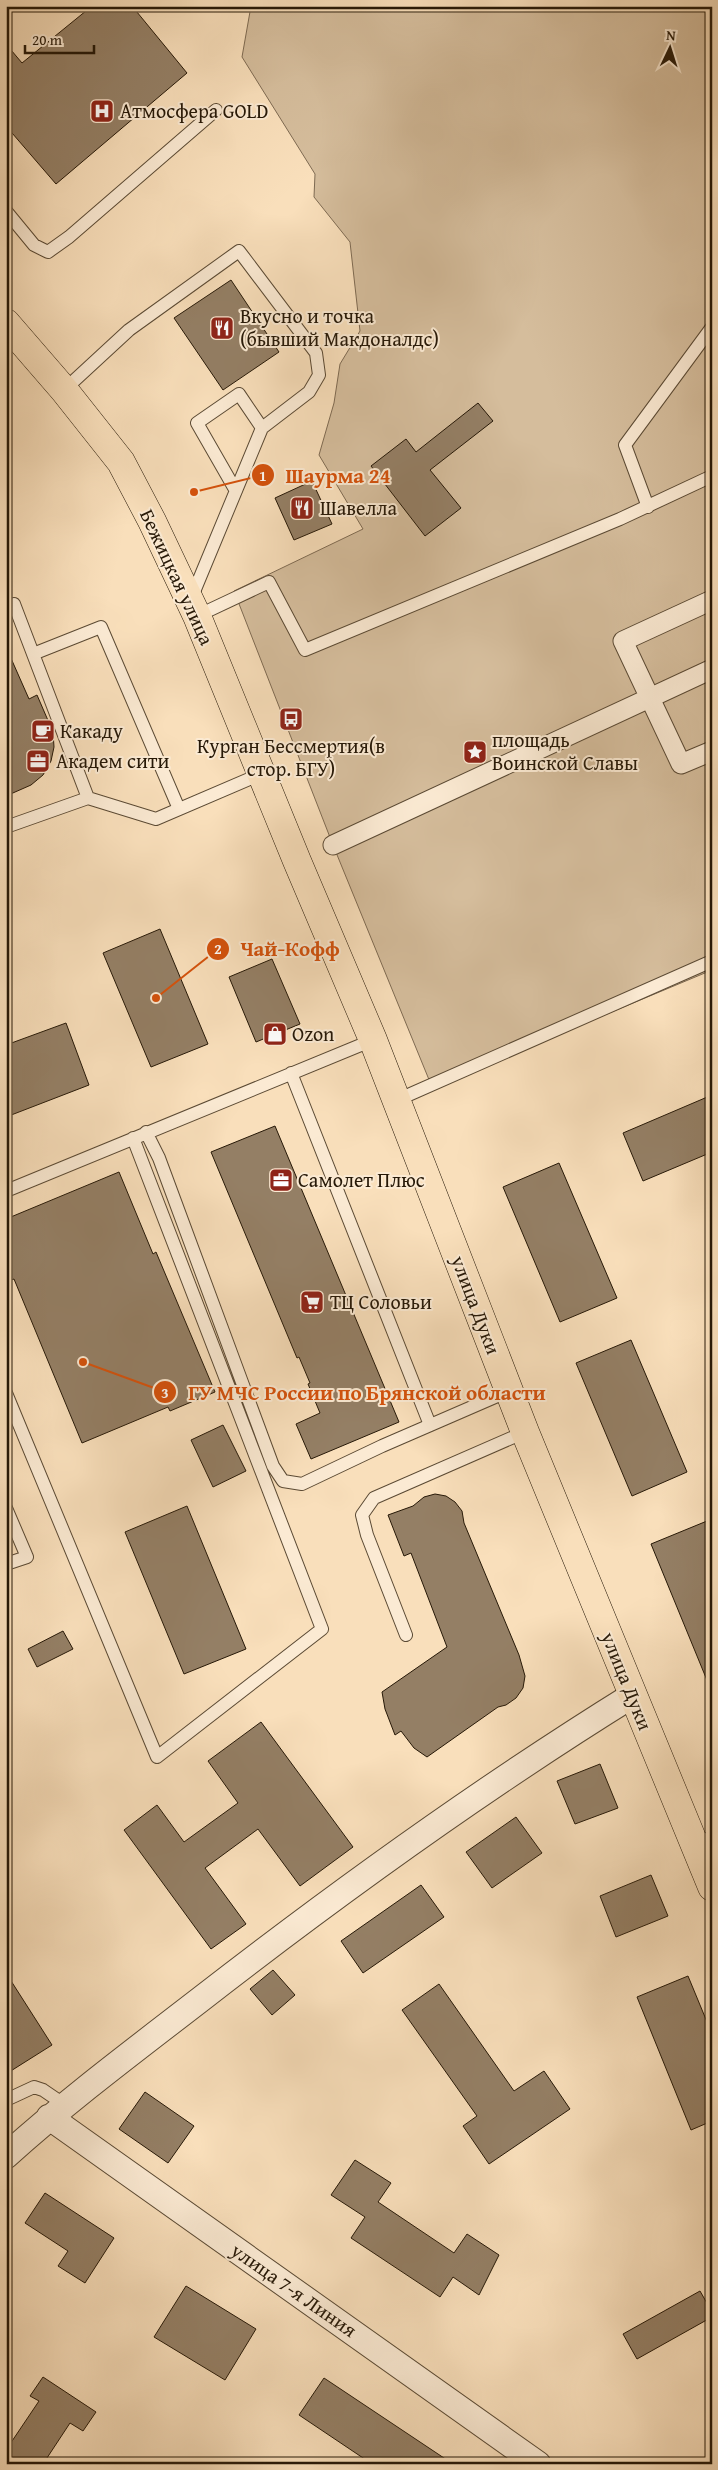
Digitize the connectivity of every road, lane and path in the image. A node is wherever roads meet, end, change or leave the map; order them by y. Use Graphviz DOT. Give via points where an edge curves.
graph roads {
  1 [pos="216,110"];
  2 [pos="7,212"];
  3 [pos="6,323"];
  4 [pos="712,327"];
  5 [pos="64,390"];
  6 [pos="262,428"];
  7 [pos="712,476"];
  8 [pos="236,491"];
  9 [pos="648,507"];
  10 [pos="712,600"];
  11 [pos="6,608"];
  12 [pos="194,609"];
  13 [pos="33,654"];
  14 [pos="712,669"];
  15 [pos="650,697"];
  16 [pos="712,750"];
  17 [pos="261,774"];
  18 [pos="88,798"];
  19 [pos="179,809"];
  20 [pos="6,827"];
  21 [pos="333,845"];
  22 [pos="297,861"];
  23 [pos="712,961"];
  24 [pos="373,1040"];
  25 [pos="292,1073"];
  26 [pos="397,1100"];
  27 [pos="146,1132"];
  28 [pos="133,1138"];
  29 [pos="6,1191"];
  30 [pos="509,1391"];
  31 [pos="6,1393"];
  32 [pos="430,1425"];
  33 [pos="525,1432"];
  34 [pos="6,1508"];
  35 [pos="6,1564"];
  36 [pos="406,1635"];
  37 [pos="633,1695"];
  38 [pos="703,1841"];
  39 [pos="712,1887"];
  40 [pos="6,2100"];
  41 [pos="57,2111"];
  42 [pos="6,2156"];
  43 [pos="538,2464"];
  1 -- 2 [label="lane" via="48,252 34,245"];
  3 -- 5 [label="main road, Бежицкая улица"];
  4 -- 9 [label="lane" via="625,445"];
  5 -- 6 [label="lane" via="129,330 239,251 316,353 319,375 309,392"];
  5 -- 12 [label="main road, Бежицкая улица" via="121,462"];
  6 -- 8 [label="lane"];
  6 -- 8 [label="lane" via="239,394 196,423"];
  7 -- 9 [label="lane"];
  8 -- 12 [label="lane"];
  9 -- 12 [label="lane" via="305,650 269,582"];
  10 -- 15 [label="street" via="623,641"];
  11 -- 13 [label="lane" via="14,604"];
  12 -- 17 [label="main road, Бежицкая улица"];
  13 -- 18 [label="lane"];
  13 -- 19 [label="lane" via="101,627"];
  14 -- 15 [label="street"];
  15 -- 16 [label="street" via="681,764"];
  15 -- 21 [label="street"];
  17 -- 19 [label="lane"];
  17 -- 22 [label="main road, Бежицкая улица"];
  18 -- 19 [label="lane" via="156,819"];
  18 -- 20 [label="lane"];
  22 -- 24 [label="main road, улица Дуки"];
  23 -- 26 [label="lane"];
  24 -- 25 [label="lane"];
  24 -- 26 [label="main road, улица Дуки"];
  25 -- 27 [label="lane"];
  25 -- 32 [label="lane"];
  26 -- 30 [label="main road, улица Дуки"];
  27 -- 28 [label="lane"];
  27 -- 32 [label="lane" via="159,1158 273,1466 283,1481 302,1484"];
  28 -- 29 [label="lane"];
  28 -- 31 [label="lane" via="322,1629 157,1757"];
  30 -- 32 [label="lane"];
  30 -- 33 [label="main road, улица Дуки"];
  33 -- 36 [label="lane" via="374,1498 362,1515"];
  33 -- 37 [label="main road, улица Дуки"];
  34 -- 35 [label="lane" via="27,1557"];
  37 -- 38 [label="main road, улица Дуки"];
  37 -- 41 [label="street" via="568,1736 313,1912"];
  38 -- 39 [label="main road, улица Дуки"];
  40 -- 41 [label="lane" via="34,2087 43,2090"];
  41 -- 42 [label="street"];
  41 -- 43 [label="street, улица 7-я Линия"];
}
